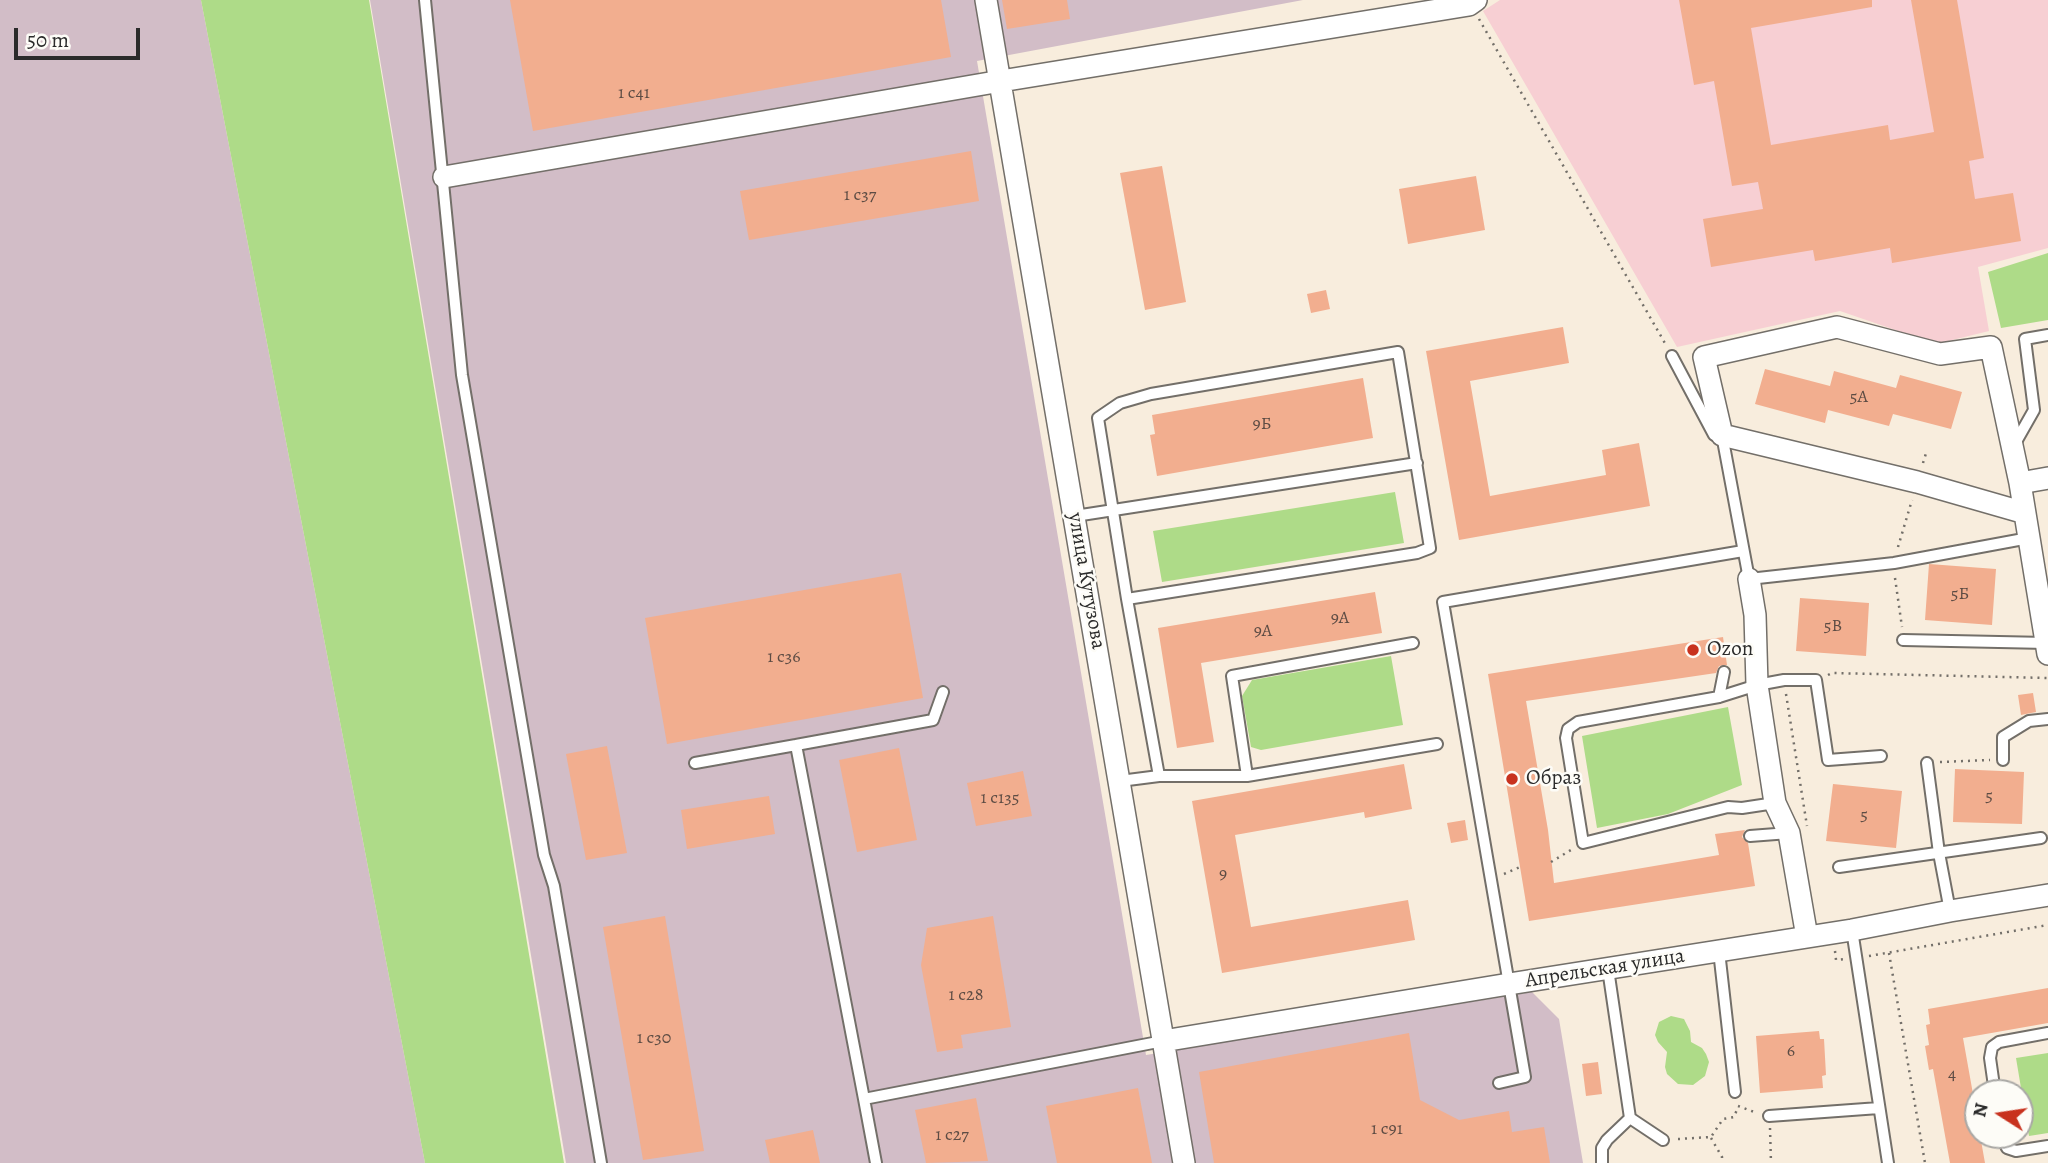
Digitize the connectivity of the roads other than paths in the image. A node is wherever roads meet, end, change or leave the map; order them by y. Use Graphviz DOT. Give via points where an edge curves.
graph roads {
  1 [pos="425,0"];
  2 [pos="986,0"];
  3 [pos="1473,3"];
  4 [pos="1001,81"];
  5 [pos="444,177"];
  6 [pos="2048,335"];
  7 [pos="1672,356"];
  8 [pos="1722,435"];
  9 [pos="2013,448"];
  10 [pos="1727,460"];
  11 [pos="1418,463"];
  12 [pos="2048,478"];
  13 [pos="2020,482"];
  14 [pos="1112,510"];
  15 [pos="2025,513"];
  16 [pos="1075,516"];
  17 [pos="2029,538"];
  18 [pos="1743,551"];
  19 [pos="1749,579"];
  20 [pos="1127,599"];
  21 [pos="1903,640"];
  22 [pos="1413,643"];
  23 [pos="2047,648"];
  24 [pos="1724,672"];
  25 [pos="1757,685"];
  26 [pos="943,692"];
  27 [pos="1719,696"];
  28 [pos="2048,719"];
  29 [pos="1437,744"];
  30 [pos="796,745"];
  31 [pos="1881,757"];
  32 [pos="2003,760"];
  33 [pos="1927,762"];
  34 [pos="695,763"];
  35 [pos="1159,776"];
  36 [pos="1247,776"];
  37 [pos="1120,781"];
  38 [pos="1775,803"];
  39 [pos="1798,831"];
  40 [pos="1750,836"];
  41 [pos="2041,838"];
  42 [pos="1939,853"];
  43 [pos="1839,867"];
  44 [pos="2048,895"];
  45 [pos="1950,911"];
  46 [pos="1852,930"];
  47 [pos="1807,937"];
  48 [pos="1719,951"];
  49 [pos="1608,969"];
  50 [pos="1509,984"];
  51 [pos="2048,1033"];
  52 [pos="1163,1041"];
  53 [pos="1993,1079"];
  54 [pos="1499,1083"];
  55 [pos="1735,1092"];
  56 [pos="864,1098"];
  57 [pos="1879,1108"];
  58 [pos="1769,1116"];
  59 [pos="1630,1118"];
  60 [pos="1663,1140"];
  61 [pos="2010,1149"];
  62 [pos="2029,1149"];
  63 [pos="601,1163"];
  64 [pos="876,1163"];
  65 [pos="1184,1163"];
  66 [pos="1602,1163"];
  67 [pos="1882,1163"];
  68 [pos="1888,1163"];
  1 -- 5 [label="lane"];
  2 -- 4 [label="street, улица Кутузова"];
  3 -- 4 [label="street"];
  4 -- 5 [label="street"];
  4 -- 16 [label="street, улица Кутузова"];
  5 -- 63 [label="lane" via="462,374"];
  6 -- 9 [label="lane" via="2025,339 2034,410"];
  7 -- 10 [label="lane"];
  8 -- 9 [label="street" via="1704,357 1837,327 1940,354 1991,347"];
  8 -- 10 [label="lane"];
  8 -- 15 [label="street"];
  9 -- 13 [label="street"];
  10 -- 18 [label="lane"];
  11 -- 14 [label="lane"];
  11 -- 14 [label="lane" via="1398,352 1120,403 1098,418"];
  11 -- 20 [label="lane" via="1430,548"];
  12 -- 13 [label="street"];
  13 -- 15 [label="street"];
  14 -- 16 [label="lane"];
  14 -- 20 [label="lane"];
  15 -- 17 [label="street"];
  16 -- 37 [label="street, улица Кутузова"];
  17 -- 19 [label="lane" via="1894,563"];
  17 -- 23 [label="street"];
  18 -- 19 [label="lane"];
  18 -- 50 [label="lane" via="1443,602"];
  19 -- 25 [label="street"];
  20 -- 35 [label="lane"];
  21 -- 23 [label="lane"];
  22 -- 36 [label="lane" via="1232,677"];
  24 -- 27 [label="lane"];
  25 -- 27 [label="lane"];
  25 -- 31 [label="lane" via="1816,680 1828,761"];
  25 -- 38 [label="street"];
  26 -- 30 [label="lane" via="933,720"];
  27 -- 38 [label="lane" via="1578,722 1568,729 1583,842 1728,807"];
  28 -- 32 [label="lane" via="2029,721 2003,737"];
  29 -- 36 [label="lane"];
  30 -- 34 [label="lane"];
  30 -- 56 [label="lane"];
  33 -- 42 [label="lane"];
  35 -- 36 [label="lane"];
  35 -- 37 [label="lane"];
  37 -- 52 [label="street, улица Кутузова"];
  38 -- 39 [label="street"];
  39 -- 40 [label="lane"];
  39 -- 47 [label="street"];
  41 -- 42 [label="lane"];
  42 -- 43 [label="lane"];
  42 -- 45 [label="lane"];
  44 -- 45 [label="street, Апрельская улица"];
  45 -- 46 [label="street, Апрельская улица"];
  46 -- 47 [label="street, Апрельская улица"];
  46 -- 57 [label="lane"];
  47 -- 48 [label="street, Апрельская улица"];
  48 -- 49 [label="street, Апрельская улица"];
  48 -- 55 [label="lane"];
  49 -- 50 [label="street, Апрельская улица"];
  49 -- 59 [label="lane"];
  50 -- 52 [label="street, Апрельская улица"];
  50 -- 54 [label="lane" via="1525,1077"];
  51 -- 53 [label="lane" via="1992,1047"];
  52 -- 56 [label="lane"];
  52 -- 65 [label="street, улица Кутузова"];
  56 -- 64 [label="lane"];
  57 -- 58 [label="lane"];
  57 -- 68 [label="lane"];
  59 -- 60 [label="lane"];
  59 -- 66 [label="lane" via="1602,1148"];
  61 -- 62 [label="lane"];
  67 -- 68 [label="lane"];
}
